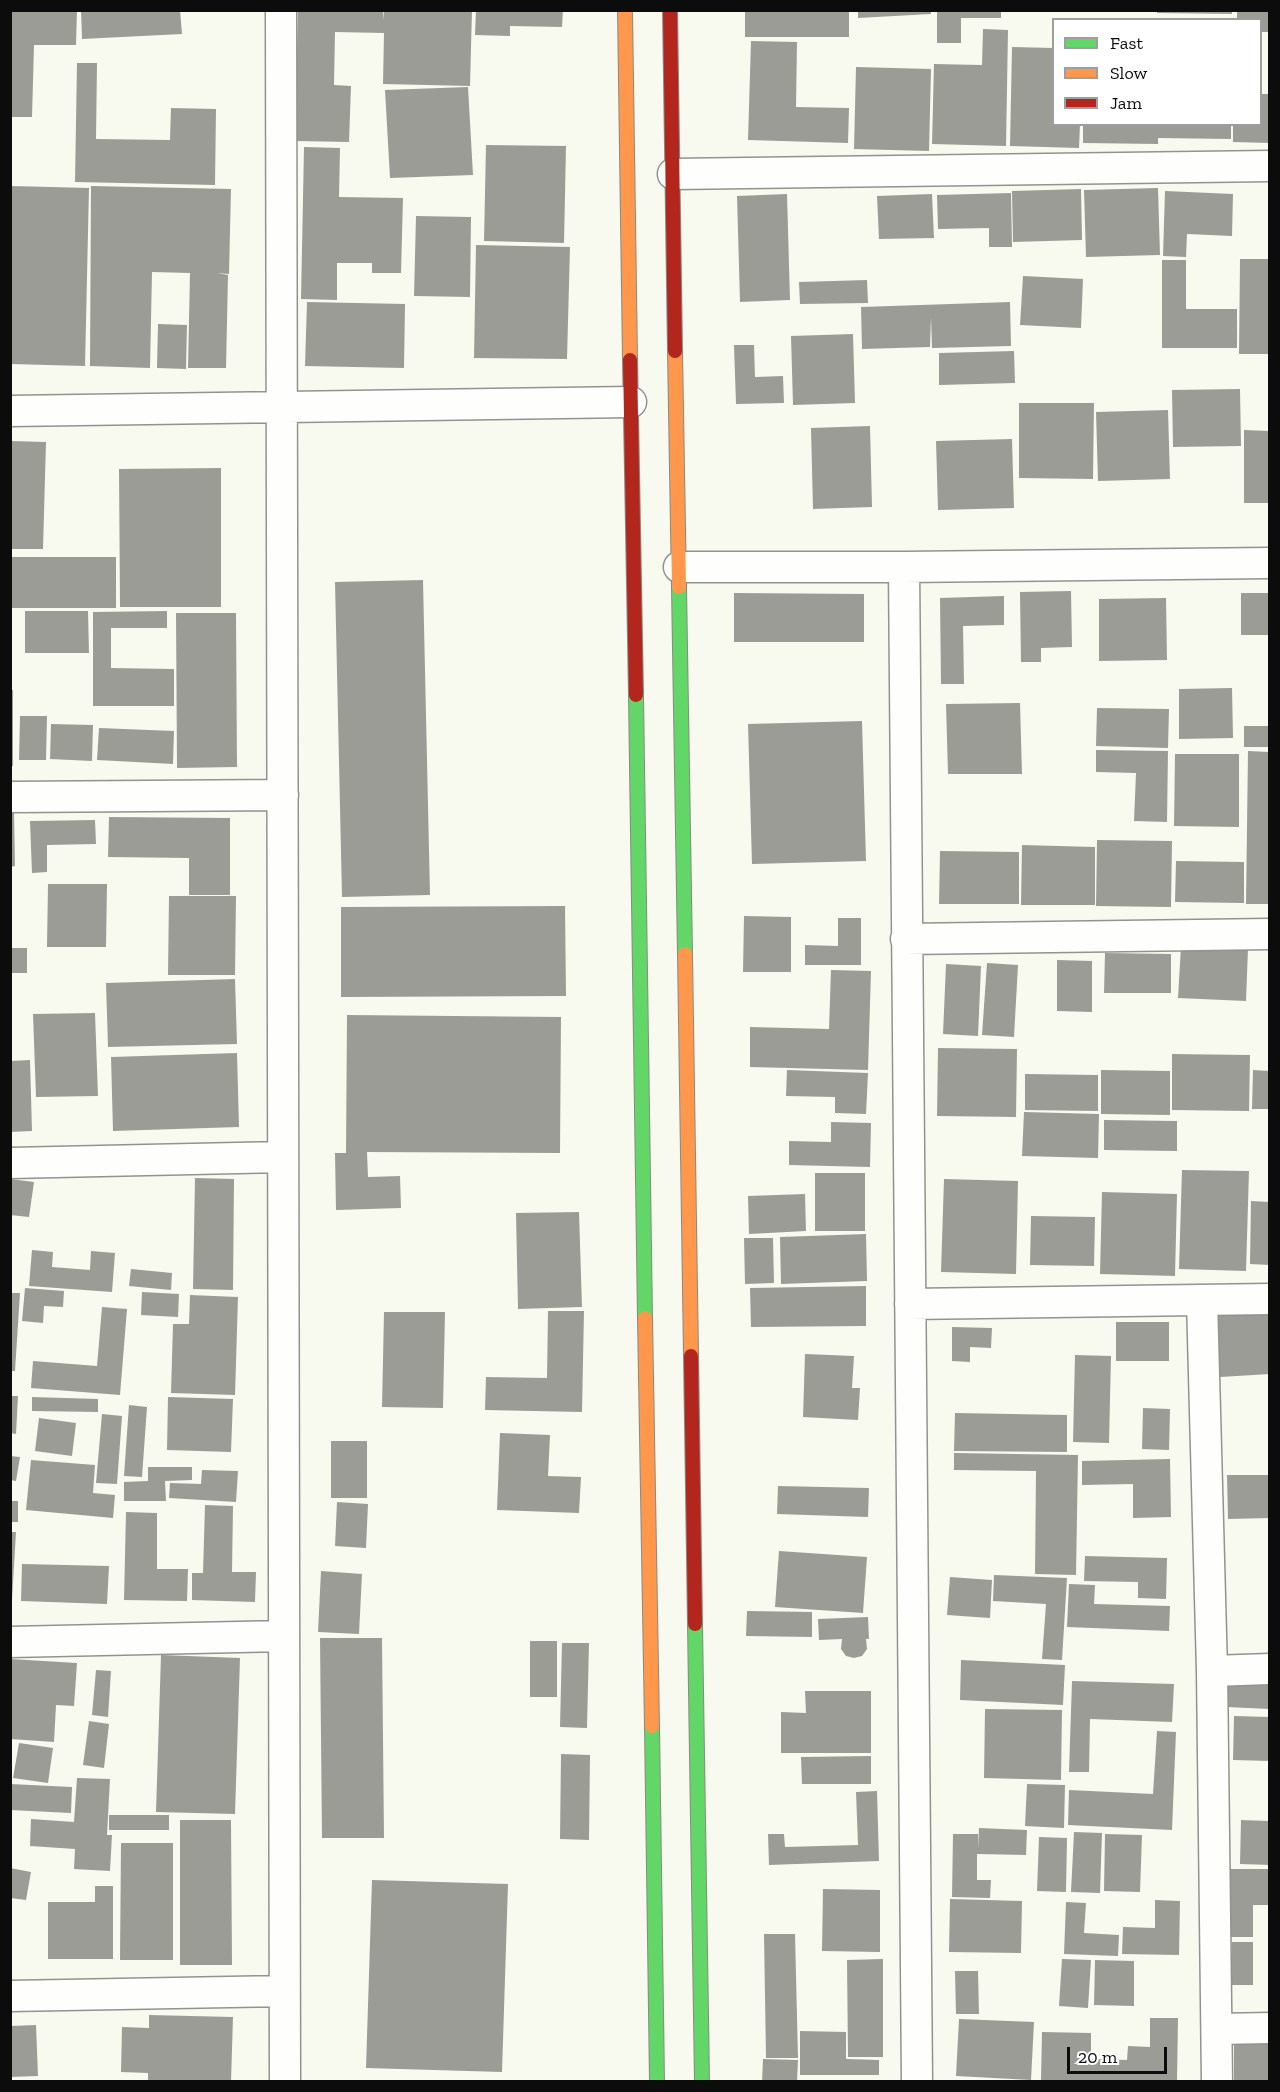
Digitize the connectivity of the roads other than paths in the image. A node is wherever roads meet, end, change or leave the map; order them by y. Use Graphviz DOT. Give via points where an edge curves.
graph roads {
  1 [pos="282,10"];
  2 [pos="625,10"];
  3 [pos="670,10"];
  4 [pos="1269,166"];
  5 [pos="673,174"];
  6 [pos="631,402"];
  7 [pos="282,407"];
  8 [pos="10,411"];
  9 [pos="1269,562"];
  10 [pos="679,567"];
  11 [pos="904,567"];
  12 [pos="283,795"];
  13 [pos="10,797"];
  14 [pos="1269,934"];
  15 [pos="906,939"];
  16 [pos="283,1157"];
  17 [pos="10,1163"];
  18 [pos="1269,1299"];
  19 [pos="1202,1300"];
  20 [pos="910,1304"];
  21 [pos="284,1636"];
  22 [pos="10,1642"];
  23 [pos="1269,1669"];
  24 [pos="1212,1671"];
  25 [pos="284,1990"];
  26 [pos="10,1996"];
  27 [pos="1269,2028"];
  28 [pos="1217,2029"];
  29 [pos="285,2082"];
  30 [pos="657,2082"];
  31 [pos="702,2082"];
  32 [pos="917,2082"];
  33 [pos="1217,2082"];
  1 -- 7 [label="street"];
  2 -- 6 [label="main road"];
  3 -- 5 [label="main road"];
  4 -- 5 [label="street"];
  5 -- 10 [label="main road"];
  6 -- 7 [label="street"];
  6 -- 30 [label="main road" via="642,716"];
  7 -- 8 [label="street"];
  7 -- 12 [label="street"];
  9 -- 11 [label="street"];
  10 -- 11 [label="street"];
  10 -- 31 [label="main road" via="676,715"];
  11 -- 15 [label="street"];
  12 -- 13 [label="street"];
  12 -- 16 [label="street"];
  14 -- 15 [label="street"];
  15 -- 20 [label="street"];
  16 -- 17 [label="street"];
  16 -- 21 [label="street"];
  18 -- 19 [label="street"];
  19 -- 20 [label="street"];
  19 -- 24 [label="street"];
  20 -- 32 [label="street"];
  21 -- 22 [label="street"];
  21 -- 25 [label="street"];
  23 -- 24 [label="street"];
  24 -- 28 [label="street"];
  25 -- 26 [label="street"];
  25 -- 29 [label="street"];
  27 -- 28 [label="street"];
  28 -- 33 [label="street"];
}
